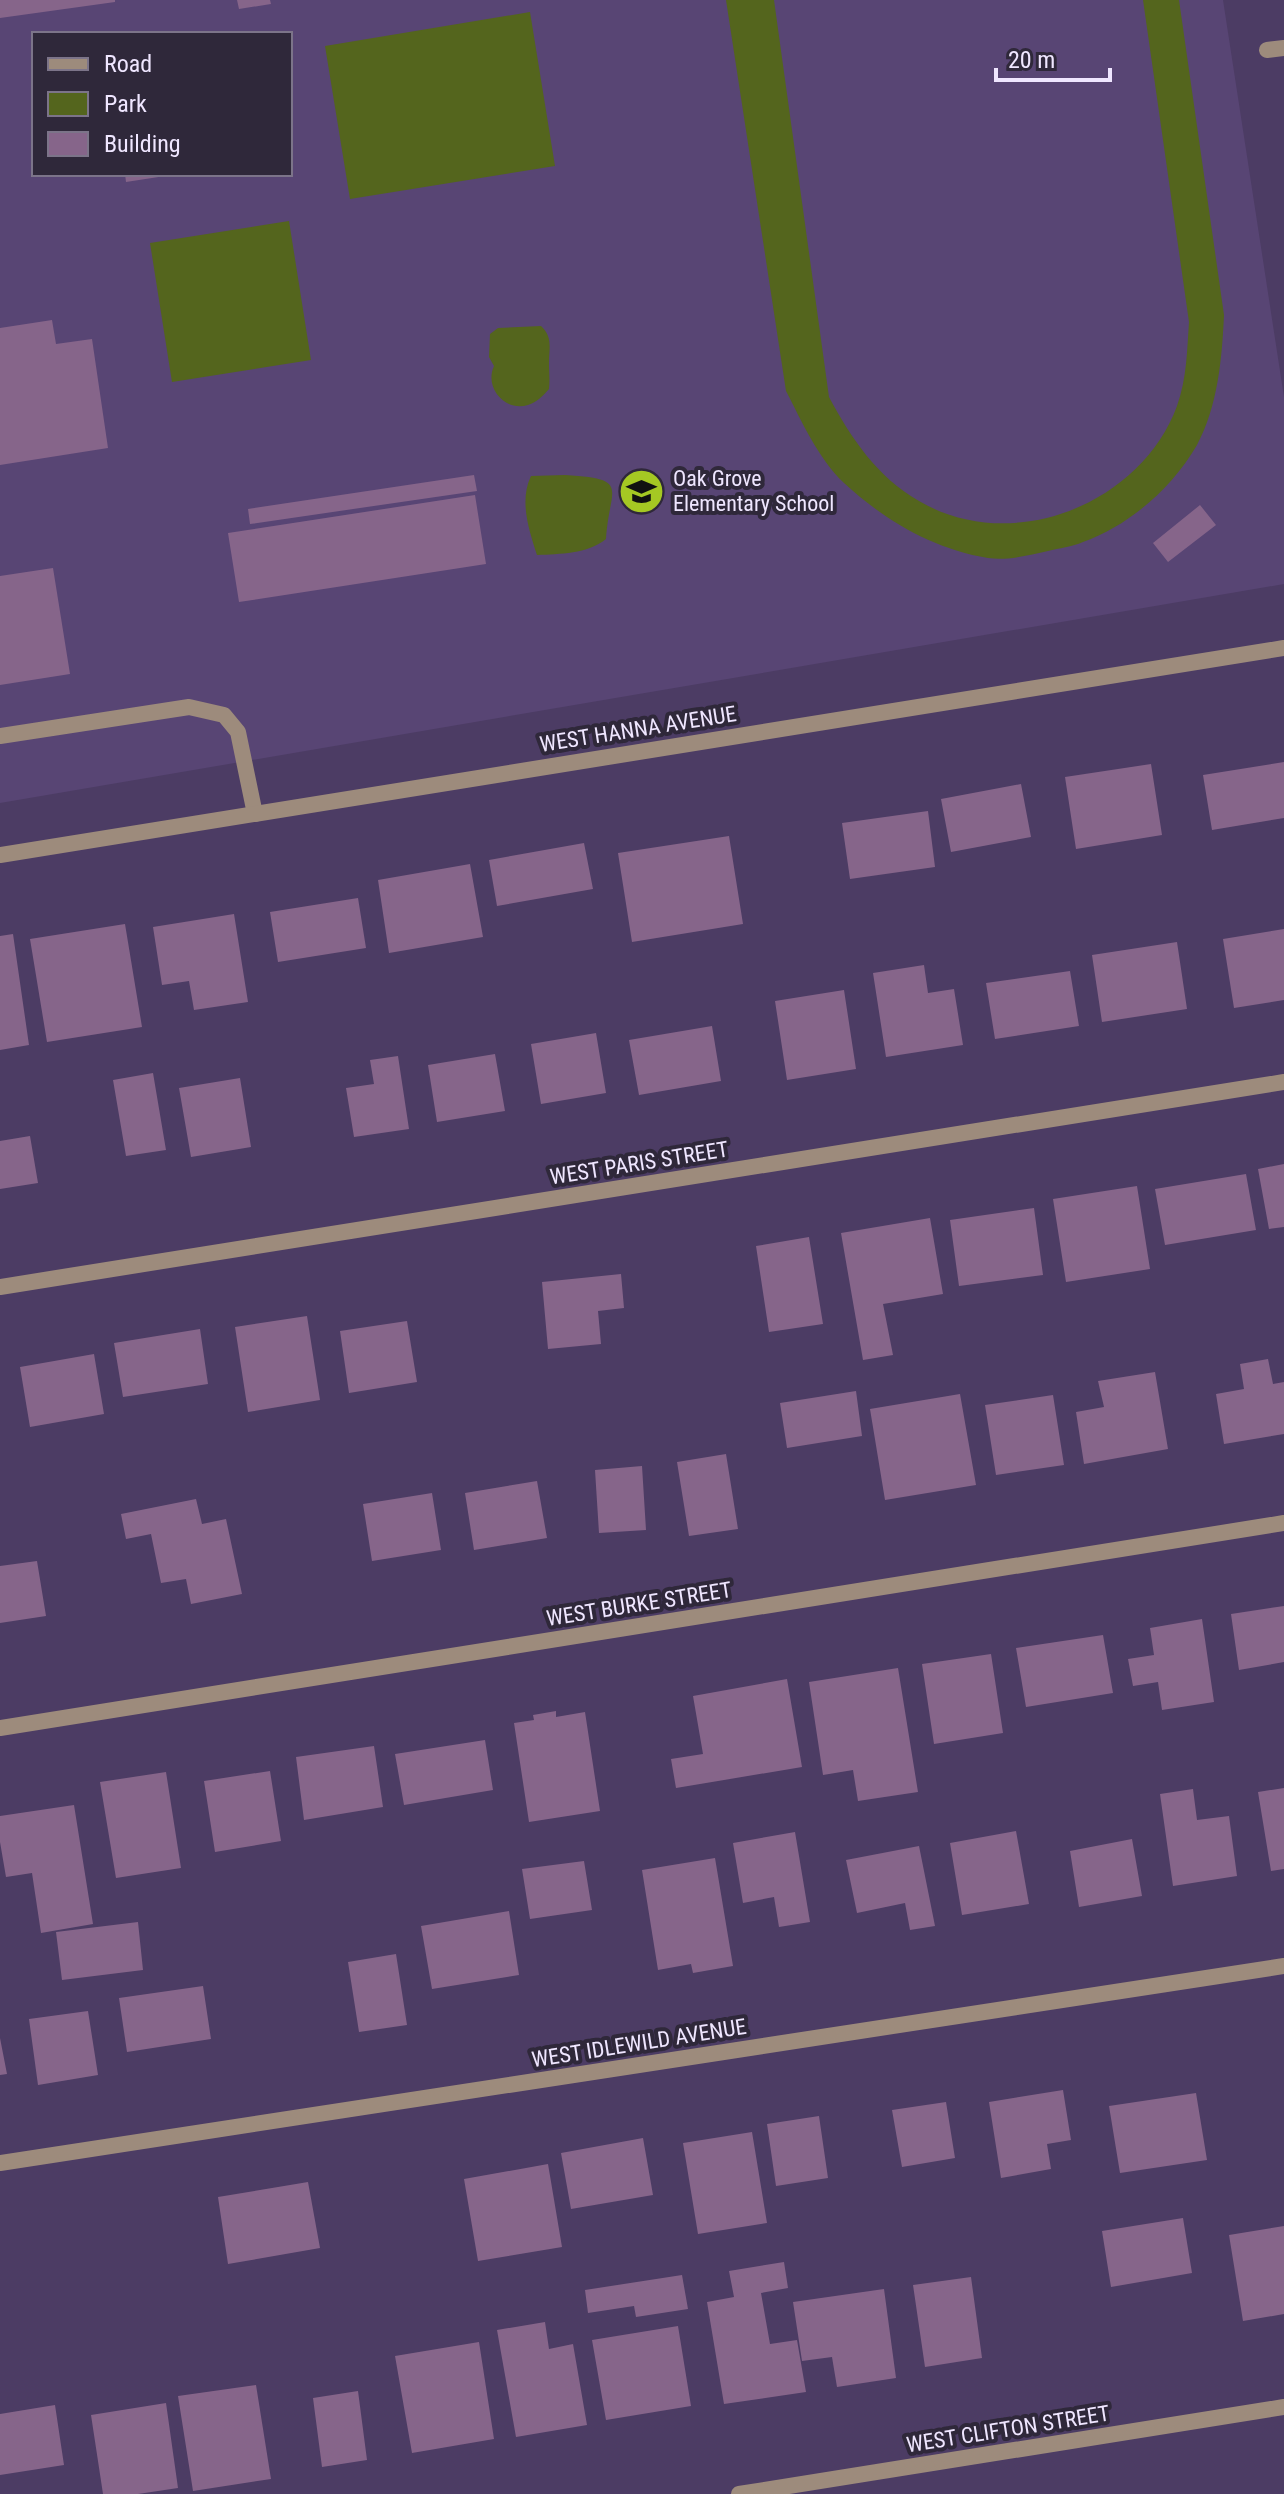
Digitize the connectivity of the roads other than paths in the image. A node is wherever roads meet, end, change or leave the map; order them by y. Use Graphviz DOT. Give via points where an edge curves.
graph roads {
  1 [pos="1284,648"];
  2 [pos="0,736"];
  3 [pos="255,814"];
  4 [pos="0,855"];
  5 [pos="1284,1082"];
  6 [pos="0,1287"];
  7 [pos="1284,1523"];
  8 [pos="0,1728"];
  9 [pos="1284,1966"];
  10 [pos="0,2163"];
  11 [pos="1284,2407"];
  12 [pos="739,2494"];
  1 -- 3 [label="street, WEST HANNA AVENUE"];
  2 -- 3 [label="street" via="189,707 224,715 238,732"];
  3 -- 4 [label="street, WEST HANNA AVENUE"];
  5 -- 6 [label="street, WEST PARIS STREET"];
  7 -- 8 [label="street, WEST BURKE STREET"];
  9 -- 10 [label="street, WEST IDLEWILD AVENUE"];
  11 -- 12 [label="street, WEST CLIFTON STREET"];
}
